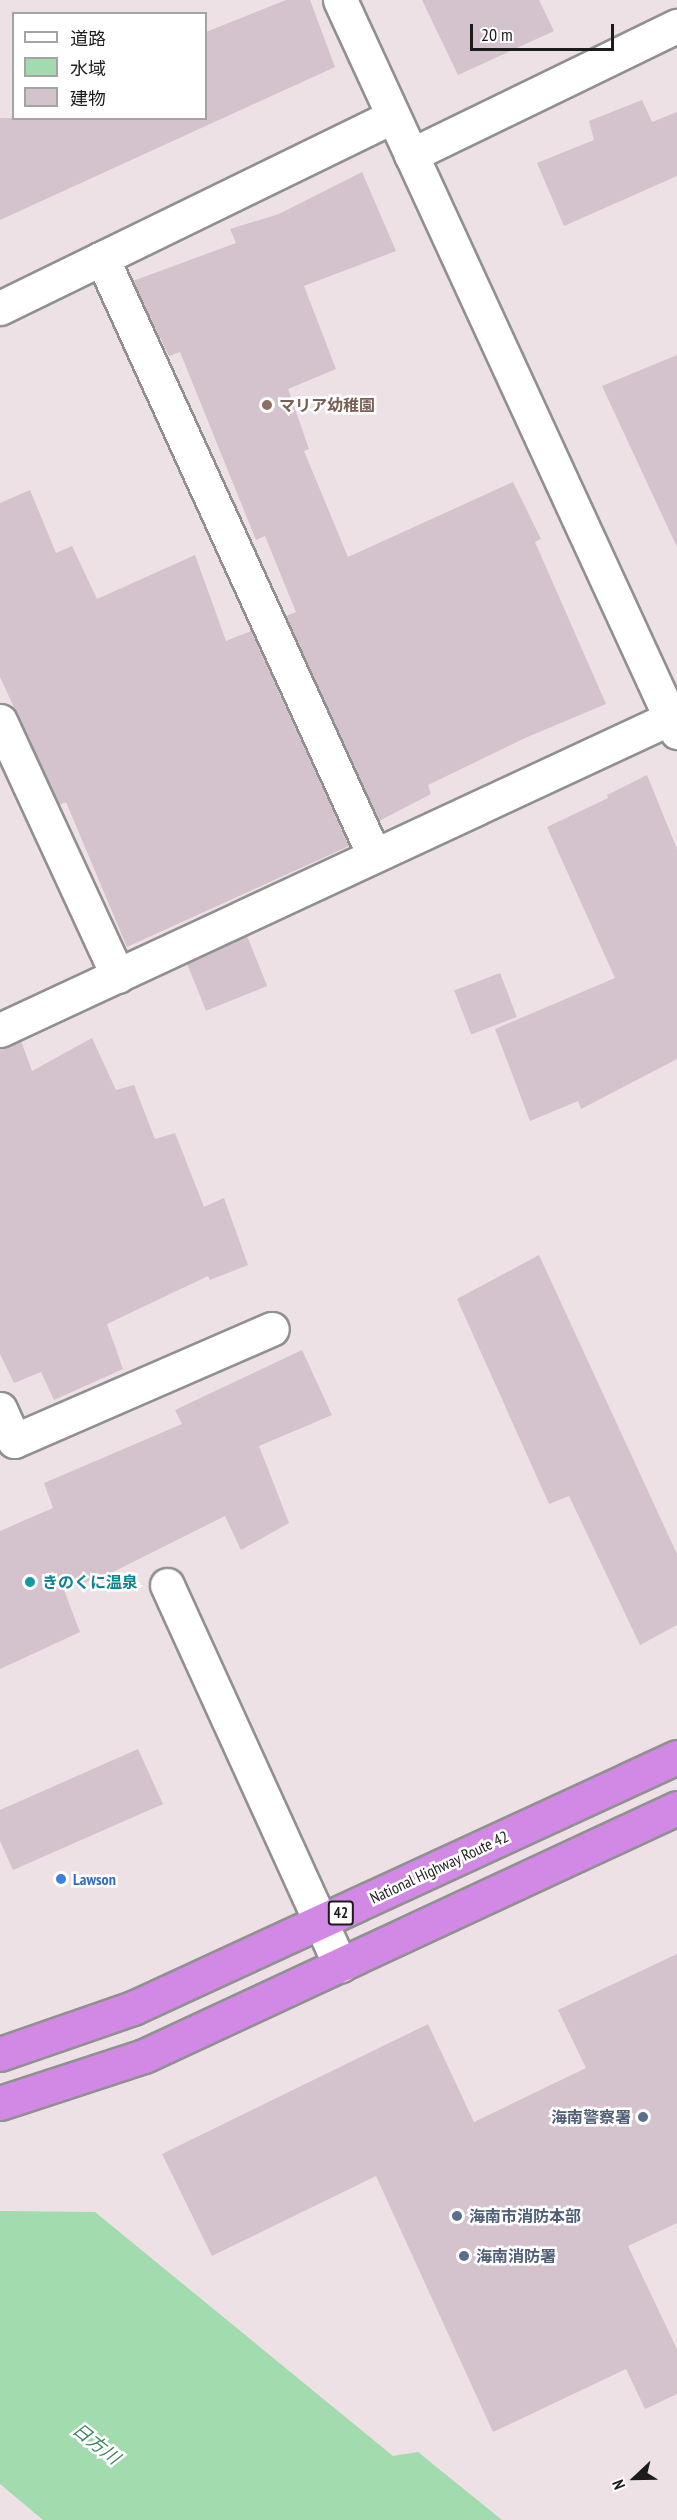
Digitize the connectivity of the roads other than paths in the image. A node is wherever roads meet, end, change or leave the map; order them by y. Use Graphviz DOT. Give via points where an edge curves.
graph roads {
  1 [pos="340,0"];
  2 [pos="677,26"];
  3 [pos="393,116"];
  4 [pos="411,155"];
  5 [pos="102,258"];
  6 [pos="0,308"];
  7 [pos="0,721"];
  8 [pos="675,722"];
  9 [pos="374,855"];
  10 [pos="118,976"];
  11 [pos="0,1030"];
  12 [pos="272,1329"];
  13 [pos="0,1409"];
  14 [pos="167,1585"];
  15 [pos="677,1757"];
  16 [pos="677,1808"];
  17 [pos="321,1922"];
  18 [pos="340,1965"];
  19 [pos="0,2054"];
  20 [pos="0,2103"];
  1 -- 3 [label="street"];
  2 -- 4 [label="street"];
  3 -- 4 [label="street"];
  3 -- 5 [label="street"];
  4 -- 8 [label="street"];
  5 -- 6 [label="street"];
  5 -- 9 [label="street"];
  7 -- 10 [label="street"];
  8 -- 9 [label="street"];
  9 -- 10 [label="street"];
  10 -- 11 [label="street"];
  12 -- 13 [label="street" via="14,1441"];
  14 -- 17 [label="street"];
  15 -- 17 [label="highway, National Highway Route 42 / 42"];
  16 -- 18 [label="highway"];
  17 -- 18 [label="street"];
  17 -- 19 [label="highway, National Highway Route 42 / 42" via="133,2008"];
  18 -- 20 [label="highway" via="144,2056"];
}
